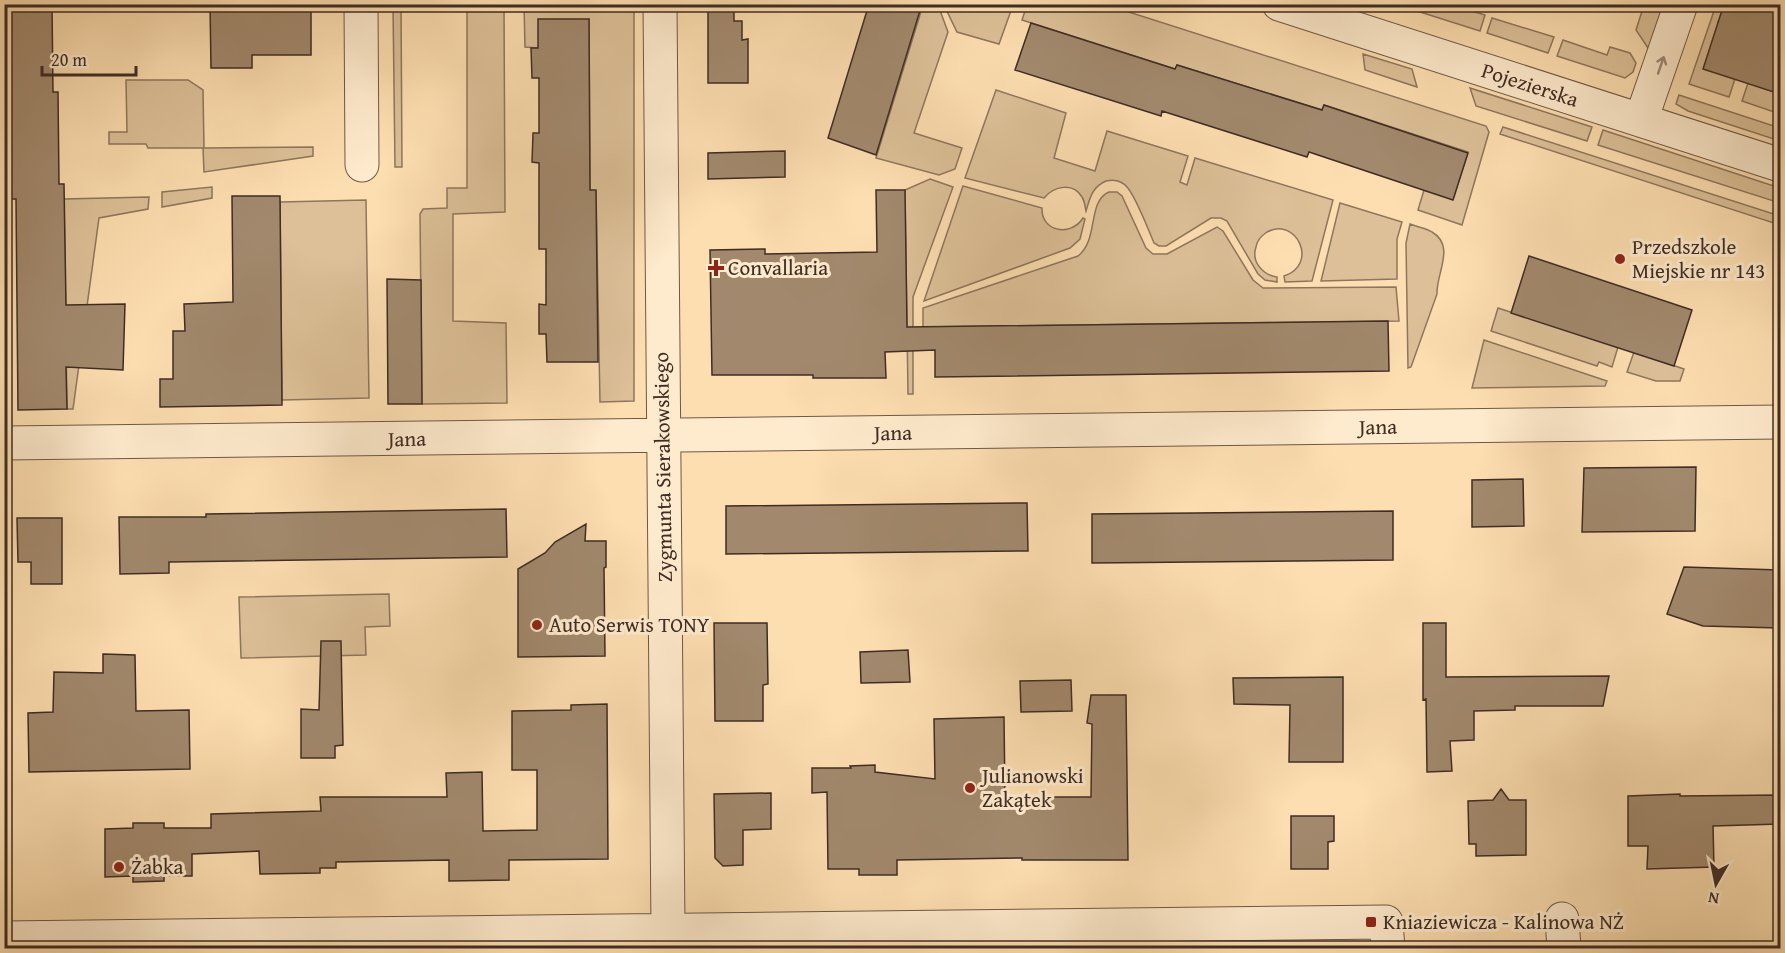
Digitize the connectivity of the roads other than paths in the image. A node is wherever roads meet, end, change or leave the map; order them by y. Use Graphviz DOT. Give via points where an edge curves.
graph roads {
  1 [pos="362,4"];
  2 [pos="660,4"];
  3 [pos="1280,4"];
  4 [pos="1681,4"];
  5 [pos="1641,120"];
  6 [pos="362,165"];
  7 [pos="1780,165"];
  8 [pos="1780,422"];
  9 [pos="663,436"];
  10 [pos="4,443"];
  11 [pos="668,929"];
  12 [pos="1387,935"];
  13 [pos="4,938"];
  14 [pos="436,940"];
  1 -- 6 [label="street"];
  2 -- 9 [label="street, Zygmunta Sierakowskiego"];
  3 -- 5 [label="street, Pojezierska"];
  5 -- 4 [label="street, one-way"];
  5 -- 7 [label="street, Pojezierska"];
  8 -- 9 [label="street, Jana"];
  9 -- 10 [label="street, Jana"];
  9 -- 11 [label="street, Zygmunta Sierakowskiego"];
  11 -- 12 [label="street"];
  11 -- 14 [label="street"];
  13 -- 14 [label="street"];
}
